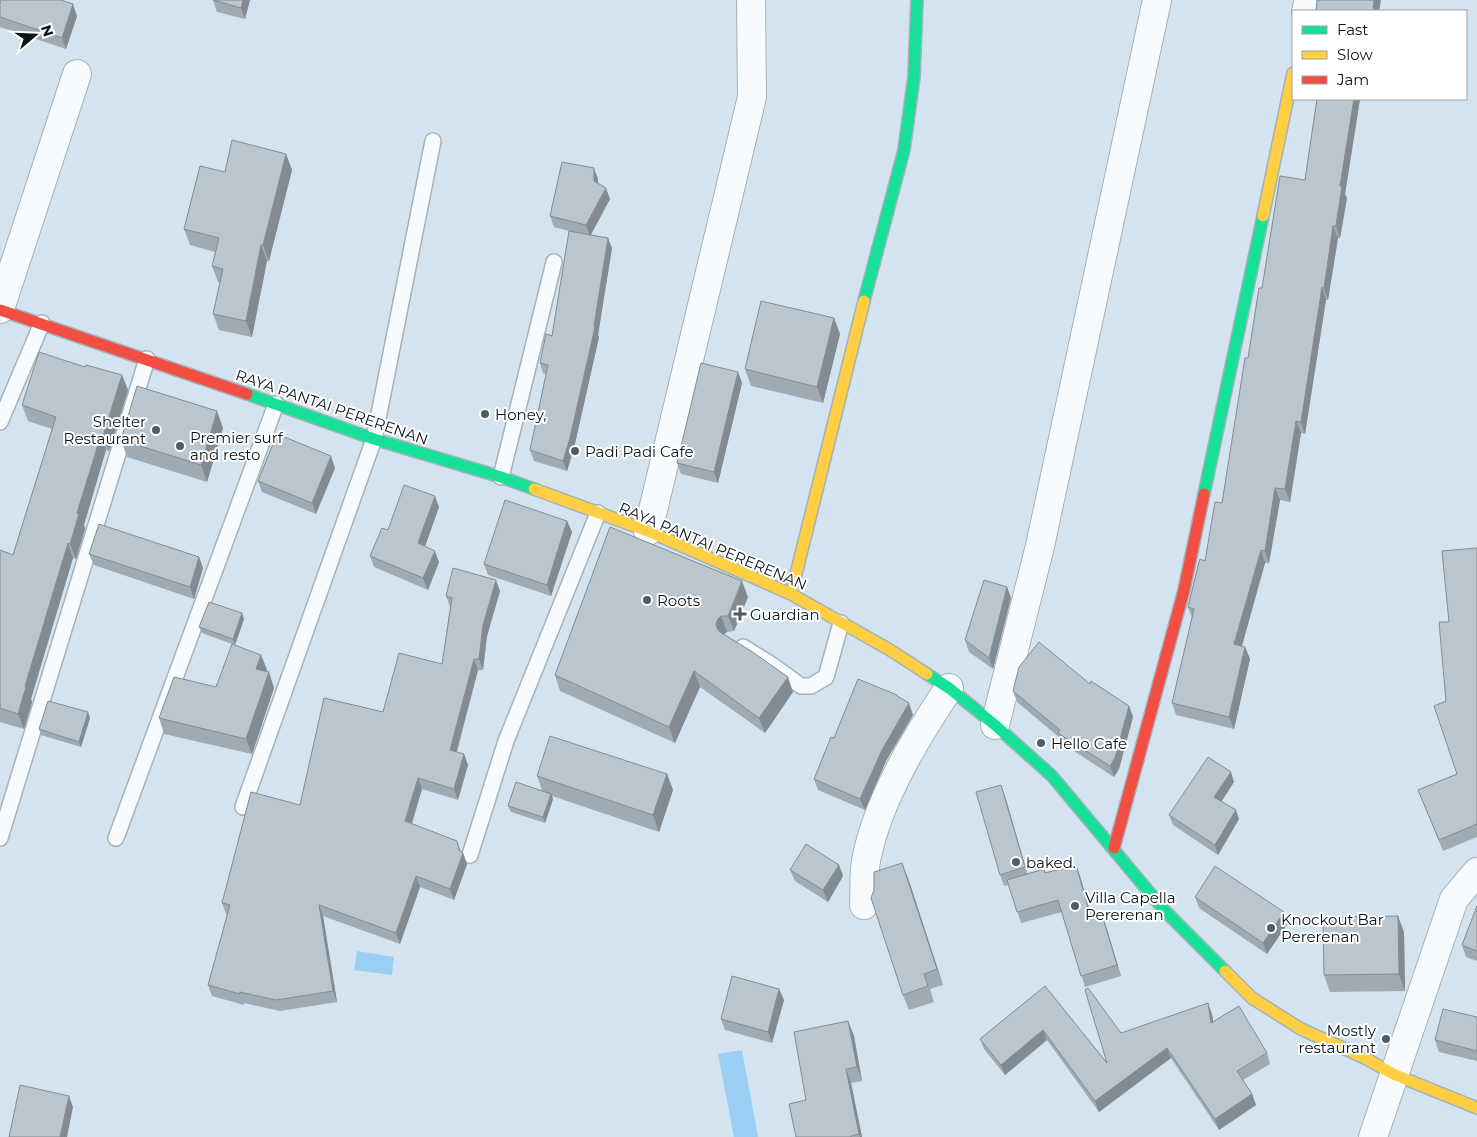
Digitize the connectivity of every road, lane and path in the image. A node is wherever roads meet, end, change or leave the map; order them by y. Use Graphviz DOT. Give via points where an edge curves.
graph roads {
  1 [pos="751,0"];
  2 [pos="917,0"];
  3 [pos="1157,0"];
  4 [pos="77,74"];
  5 [pos="1292,78"];
  6 [pos="433,141"];
  7 [pos="554,262"];
  8 [pos="0,310"];
  9 [pos="42,323"];
  10 [pos="147,359"];
  11 [pos="276,404"];
  12 [pos="0,422"];
  13 [pos="374,439"];
  14 [pos="501,477"];
  15 [pos="598,513"];
  16 [pos="648,531"];
  17 [pos="791,594"];
  18 [pos="841,623"];
  19 [pos="731,640"];
  20 [pos="950,688"];
  21 [pos="995,725"];
  22 [pos="243,807"];
  23 [pos="0,838"];
  24 [pos="116,838"];
  25 [pos="1114,848"];
  26 [pos="470,855"];
  27 [pos="1477,872"];
  28 [pos="864,905"];
  29 [pos="1393,1074"];
  30 [pos="1477,1108"];
  31 [pos="1373,1137"];
  1 -- 16 [label="street" via="752,97"];
  2 -- 17 [label="street" via="914,77 904,150"];
  3 -- 21 [label="street" via="1040,546"];
  4 -- 8 [label="street"];
  5 -- 25 [label="street" via="1184,590"];
  6 -- 13 [label="lane"];
  7 -- 14 [label="lane"];
  8 -- 9 [label="street, RAYA PANTAI PERERENAN"];
  9 -- 10 [label="street, RAYA PANTAI PERERENAN"];
  9 -- 12 [label="lane"];
  10 -- 11 [label="street, RAYA PANTAI PERERENAN"];
  10 -- 23 [label="lane"];
  11 -- 13 [label="street, RAYA PANTAI PERERENAN"];
  11 -- 24 [label="lane"];
  13 -- 14 [label="street, RAYA PANTAI PERERENAN"];
  13 -- 22 [label="lane"];
  14 -- 15 [label="street, RAYA PANTAI PERERENAN"];
  15 -- 16 [label="street, RAYA PANTAI PERERENAN"];
  15 -- 26 [label="lane" via="506,741"];
  16 -- 17 [label="street, RAYA PANTAI PERERENAN"];
  17 -- 18 [label="street, RAYA PANTAI PERERENAN"];
  18 -- 19 [label="lane" via="826,677 811,686 802,686"];
  18 -- 20 [label="street, RAYA PANTAI PERERENAN"];
  20 -- 21 [label="street, RAYA PANTAI PERERENAN"];
  20 -- 28 [label="street" via="921,731 875,824 866,857"];
  21 -- 25 [label="street, RAYA PANTAI PERERENAN" via="1052,776"];
  25 -- 29 [label="street, RAYA PANTAI PERERENAN" via="1165,911 1252,998 1294,1025"];
  27 -- 29 [label="street" via="1454,900"];
  29 -- 30 [label="street, RAYA PANTAI PERERENAN"];
  29 -- 31 [label="street"];
}
